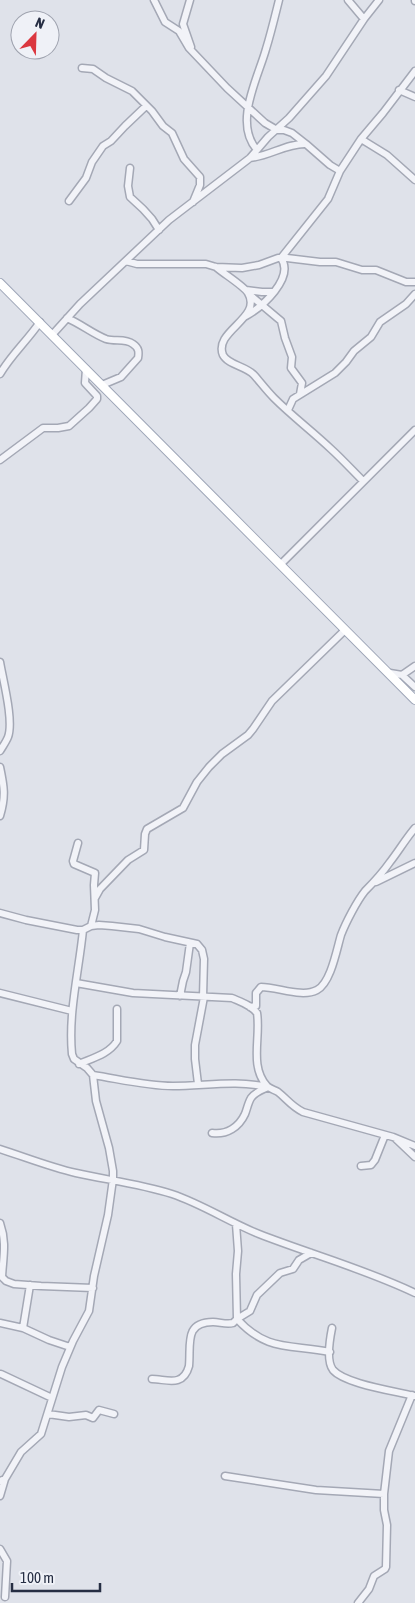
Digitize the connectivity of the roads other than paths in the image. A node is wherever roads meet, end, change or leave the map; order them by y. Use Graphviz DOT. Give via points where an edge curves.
graph roads {
  1 [pos="154,0"];
  2 [pos="190,0"];
  3 [pos="279,0"];
  4 [pos="348,0"];
  5 [pos="379,0"];
  6 [pos="364,19"];
  7 [pos="192,51"];
  8 [pos="82,68"];
  9 [pos="415,71"];
  10 [pos="399,90"];
  11 [pos="415,97"];
  12 [pos="146,106"];
  13 [pos="248,107"];
  14 [pos="277,130"];
  15 [pos="361,138"];
  16 [pos="306,144"];
  17 [pos="257,150"];
  18 [pos="250,158"];
  19 [pos="130,168"];
  20 [pos="340,171"];
  21 [pos="415,180"];
  22 [pos="70,201"];
  23 [pos="193,203"];
  24 [pos="159,230"];
  25 [pos="281,258"];
  26 [pos="126,261"];
  27 [pos="216,267"];
  28 [pos="0,283"];
  29 [pos="413,284"];
  30 [pos="248,292"];
  31 [pos="274,292"];
  32 [pos="415,294"];
  33 [pos="262,304"];
  34 [pos="246,316"];
  35 [pos="68,318"];
  36 [pos="40,322"];
  37 [pos="52,335"];
  38 [pos="86,369"];
  39 [pos="0,374"];
  40 [pos="102,385"];
  41 [pos="300,394"];
  42 [pos="288,410"];
  43 [pos="415,430"];
  44 [pos="0,460"];
  45 [pos="363,480"];
  46 [pos="281,564"];
  47 [pos="345,630"];
  48 [pos="0,662"];
  49 [pos="415,666"];
  50 [pos="390,673"];
  51 [pos="402,675"];
  52 [pos="415,687"];
  53 [pos="415,700"];
  54 [pos="0,751"];
  55 [pos="0,767"];
  56 [pos="2,786"];
  57 [pos="0,816"];
  58 [pos="415,828"];
  59 [pos="78,844"];
  60 [pos="415,863"];
  61 [pos="372,884"];
  62 [pos="95,898"];
  63 [pos="0,913"];
  64 [pos="91,926"];
  65 [pos="83,930"];
  66 [pos="190,942"];
  67 [pos="76,983"];
  68 [pos="0,993"];
  69 [pos="180,996"];
  70 [pos="204,997"];
  71 [pos="250,1007"];
  72 [pos="117,1008"];
  73 [pos="72,1011"];
  74 [pos="79,1064"];
  75 [pos="93,1075"];
  76 [pos="198,1084"];
  77 [pos="268,1087"];
  78 [pos="212,1133"];
  79 [pos="385,1135"];
  80 [pos="393,1136"];
  81 [pos="415,1146"];
  82 [pos="0,1148"];
  83 [pos="415,1157"];
  84 [pos="361,1166"];
  85 [pos="113,1179"];
  86 [pos="0,1223"];
  87 [pos="236,1224"];
  88 [pos="311,1253"];
  89 [pos="30,1285"];
  90 [pos="93,1288"];
  91 [pos="415,1293"];
  92 [pos="237,1319"];
  93 [pos="0,1323"];
  94 [pos="23,1328"];
  95 [pos="332,1328"];
  96 [pos="70,1347"];
  97 [pos="330,1352"];
  98 [pos="1,1374"];
  99 [pos="152,1379"];
  100 [pos="413,1396"];
  101 [pos="52,1398"];
  102 [pos="48,1414"];
  103 [pos="114,1414"];
  104 [pos="225,1476"];
  105 [pos="2,1480"];
  106 [pos="384,1494"];
  107 [pos="0,1496"];
  108 [pos="0,1549"];
  109 [pos="4,1598"];
  110 [pos="358,1603"];
  1 -- 7 [label="street" via="166,22 179,31"];
  2 -- 7 [label="street" via="183,24"];
  3 -- 13 [label="street"];
  4 -- 6 [label="street"];
  5 -- 6 [label="street"];
  6 -- 14 [label="street" via="326,76"];
  7 -- 13 [label="street"];
  8 -- 12 [label="street" via="93,69 125,86"];
  9 -- 10 [label="street"];
  10 -- 11 [label="street"];
  10 -- 15 [label="street"];
  12 -- 22 [label="street" via="112,141 102,146"];
  12 -- 23 [label="street" via="172,133 184,159 200,177"];
  13 -- 14 [label="street"];
  13 -- 17 [label="street" via="248,130"];
  14 -- 16 [label="street" via="292,133"];
  14 -- 17 [label="street"];
  15 -- 20 [label="street"];
  15 -- 21 [label="street"];
  16 -- 18 [label="street"];
  16 -- 20 [label="street"];
  17 -- 18 [label="street"];
  18 -- 23 [label="street"];
  19 -- 24 [label="street" via="130,197"];
  20 -- 25 [label="street" via="320,211"];
  23 -- 24 [label="street"];
  24 -- 26 [label="street"];
  25 -- 27 [label="street" via="242,268"];
  25 -- 29 [label="street" via="336,262 362,270 376,270"];
  25 -- 31 [label="street" via="285,263 284,274"];
  26 -- 27 [label="street"];
  26 -- 35 [label="street"];
  27 -- 30 [label="street"];
  28 -- 36 [label="main road"];
  30 -- 31 [label="street"];
  30 -- 33 [label="street"];
  30 -- 34 [label="street" via="250,301"];
  31 -- 33 [label="street"];
  32 -- 41 [label="street" via="380,322 372,337 354,351 335,373"];
  33 -- 34 [label="street"];
  33 -- 41 [label="street" via="282,321 284,338 292,357 291,368 302,383"];
  34 -- 42 [label="street" via="226,336 222,349 224,356 251,371"];
  35 -- 37 [label="street"];
  35 -- 40 [label="street" via="105,338 128,342 138,350 137,360 121,376"];
  36 -- 37 [label="main road"];
  36 -- 39 [label="street"];
  37 -- 38 [label="main road"];
  38 -- 40 [label="main road"];
  38 -- 44 [label="street" via="85,383 97,399 89,408 69,426 43,428"];
  40 -- 46 [label="main road"];
  41 -- 42 [label="street" via="293,399"];
  42 -- 45 [label="street"];
  43 -- 45 [label="street"];
  45 -- 46 [label="street"];
  46 -- 47 [label="main road"];
  47 -- 50 [label="main road"];
  47 -- 62 [label="street" via="272,701 254,729 209,767 183,808 147,829 144,850 128,860"];
  48 -- 54 [label="street" via="9,712 9,735"];
  49 -- 51 [label="street"];
  50 -- 51 [label="street"];
  50 -- 53 [label="main road"];
  51 -- 52 [label="street"];
  55 -- 56 [label="street"];
  56 -- 57 [label="street" via="5,799"];
  58 -- 61 [label="street"];
  59 -- 62 [label="street" via="74,862 95,873"];
  60 -- 61 [label="street"];
  61 -- 71 [label="street" via="348,921 322,986 302,993 261,987 256,993 256,1007"];
  62 -- 64 [label="street"];
  63 -- 65 [label="street"];
  64 -- 65 [label="street"];
  64 -- 66 [label="street" via="139,929"];
  65 -- 67 [label="street"];
  66 -- 69 [label="street"];
  66 -- 70 [label="street" via="200,947 204,959"];
  67 -- 69 [label="street" via="133,993"];
  67 -- 73 [label="street"];
  68 -- 73 [label="street"];
  69 -- 70 [label="street"];
  70 -- 71 [label="street" via="232,998"];
  70 -- 76 [label="street" via="195,1059"];
  71 -- 77 [label="street" via="258,1016 257,1064"];
  72 -- 74 [label="street" via="115,1045"];
  73 -- 74 [label="street" via="72,1054"];
  74 -- 75 [label="street"];
  75 -- 76 [label="street" via="149,1085"];
  75 -- 85 [label="street"];
  76 -- 77 [label="street"];
  77 -- 78 [label="street" via="252,1097 244,1117 236,1126 222,1134"];
  77 -- 79 [label="street" via="303,1112"];
  79 -- 80 [label="street"];
  79 -- 84 [label="street" via="375,1160 371,1165"];
  80 -- 81 [label="street"];
  80 -- 83 [label="street"];
  82 -- 85 [label="street" via="52,1167"];
  85 -- 87 [label="street" via="174,1194"];
  85 -- 90 [label="street"];
  86 -- 89 [label="street" via="5,1249 2,1277 9,1283"];
  87 -- 88 [label="street"];
  87 -- 92 [label="street"];
  88 -- 91 [label="street"];
  88 -- 92 [label="street" via="299,1260 293,1269 280,1274 257,1295 250,1311"];
  89 -- 90 [label="street"];
  89 -- 94 [label="street"];
  90 -- 96 [label="street" via="89,1312"];
  92 -- 97 [label="street" via="260,1339 294,1348"];
  92 -- 99 [label="street" via="233,1324 213,1322 198,1325 191,1336 188,1370 173,1382"];
  93 -- 94 [label="street"];
  94 -- 96 [label="street"];
  95 -- 97 [label="street"];
  96 -- 101 [label="street"];
  97 -- 100 [label="street" via="331,1365 337,1372 361,1383"];
  98 -- 101 [label="street"];
  100 -- 106 [label="street" via="390,1450"];
  101 -- 102 [label="street"];
  102 -- 103 [label="street" via="93,1418 99,1410"];
  102 -- 105 [label="street" via="39,1438 21,1452"];
  104 -- 106 [label="street" via="316,1490"];
  105 -- 107 [label="street"];
  106 -- 110 [label="street" via="386,1567 374,1576"];
  108 -- 109 [label="street" via="8,1562"];
}
